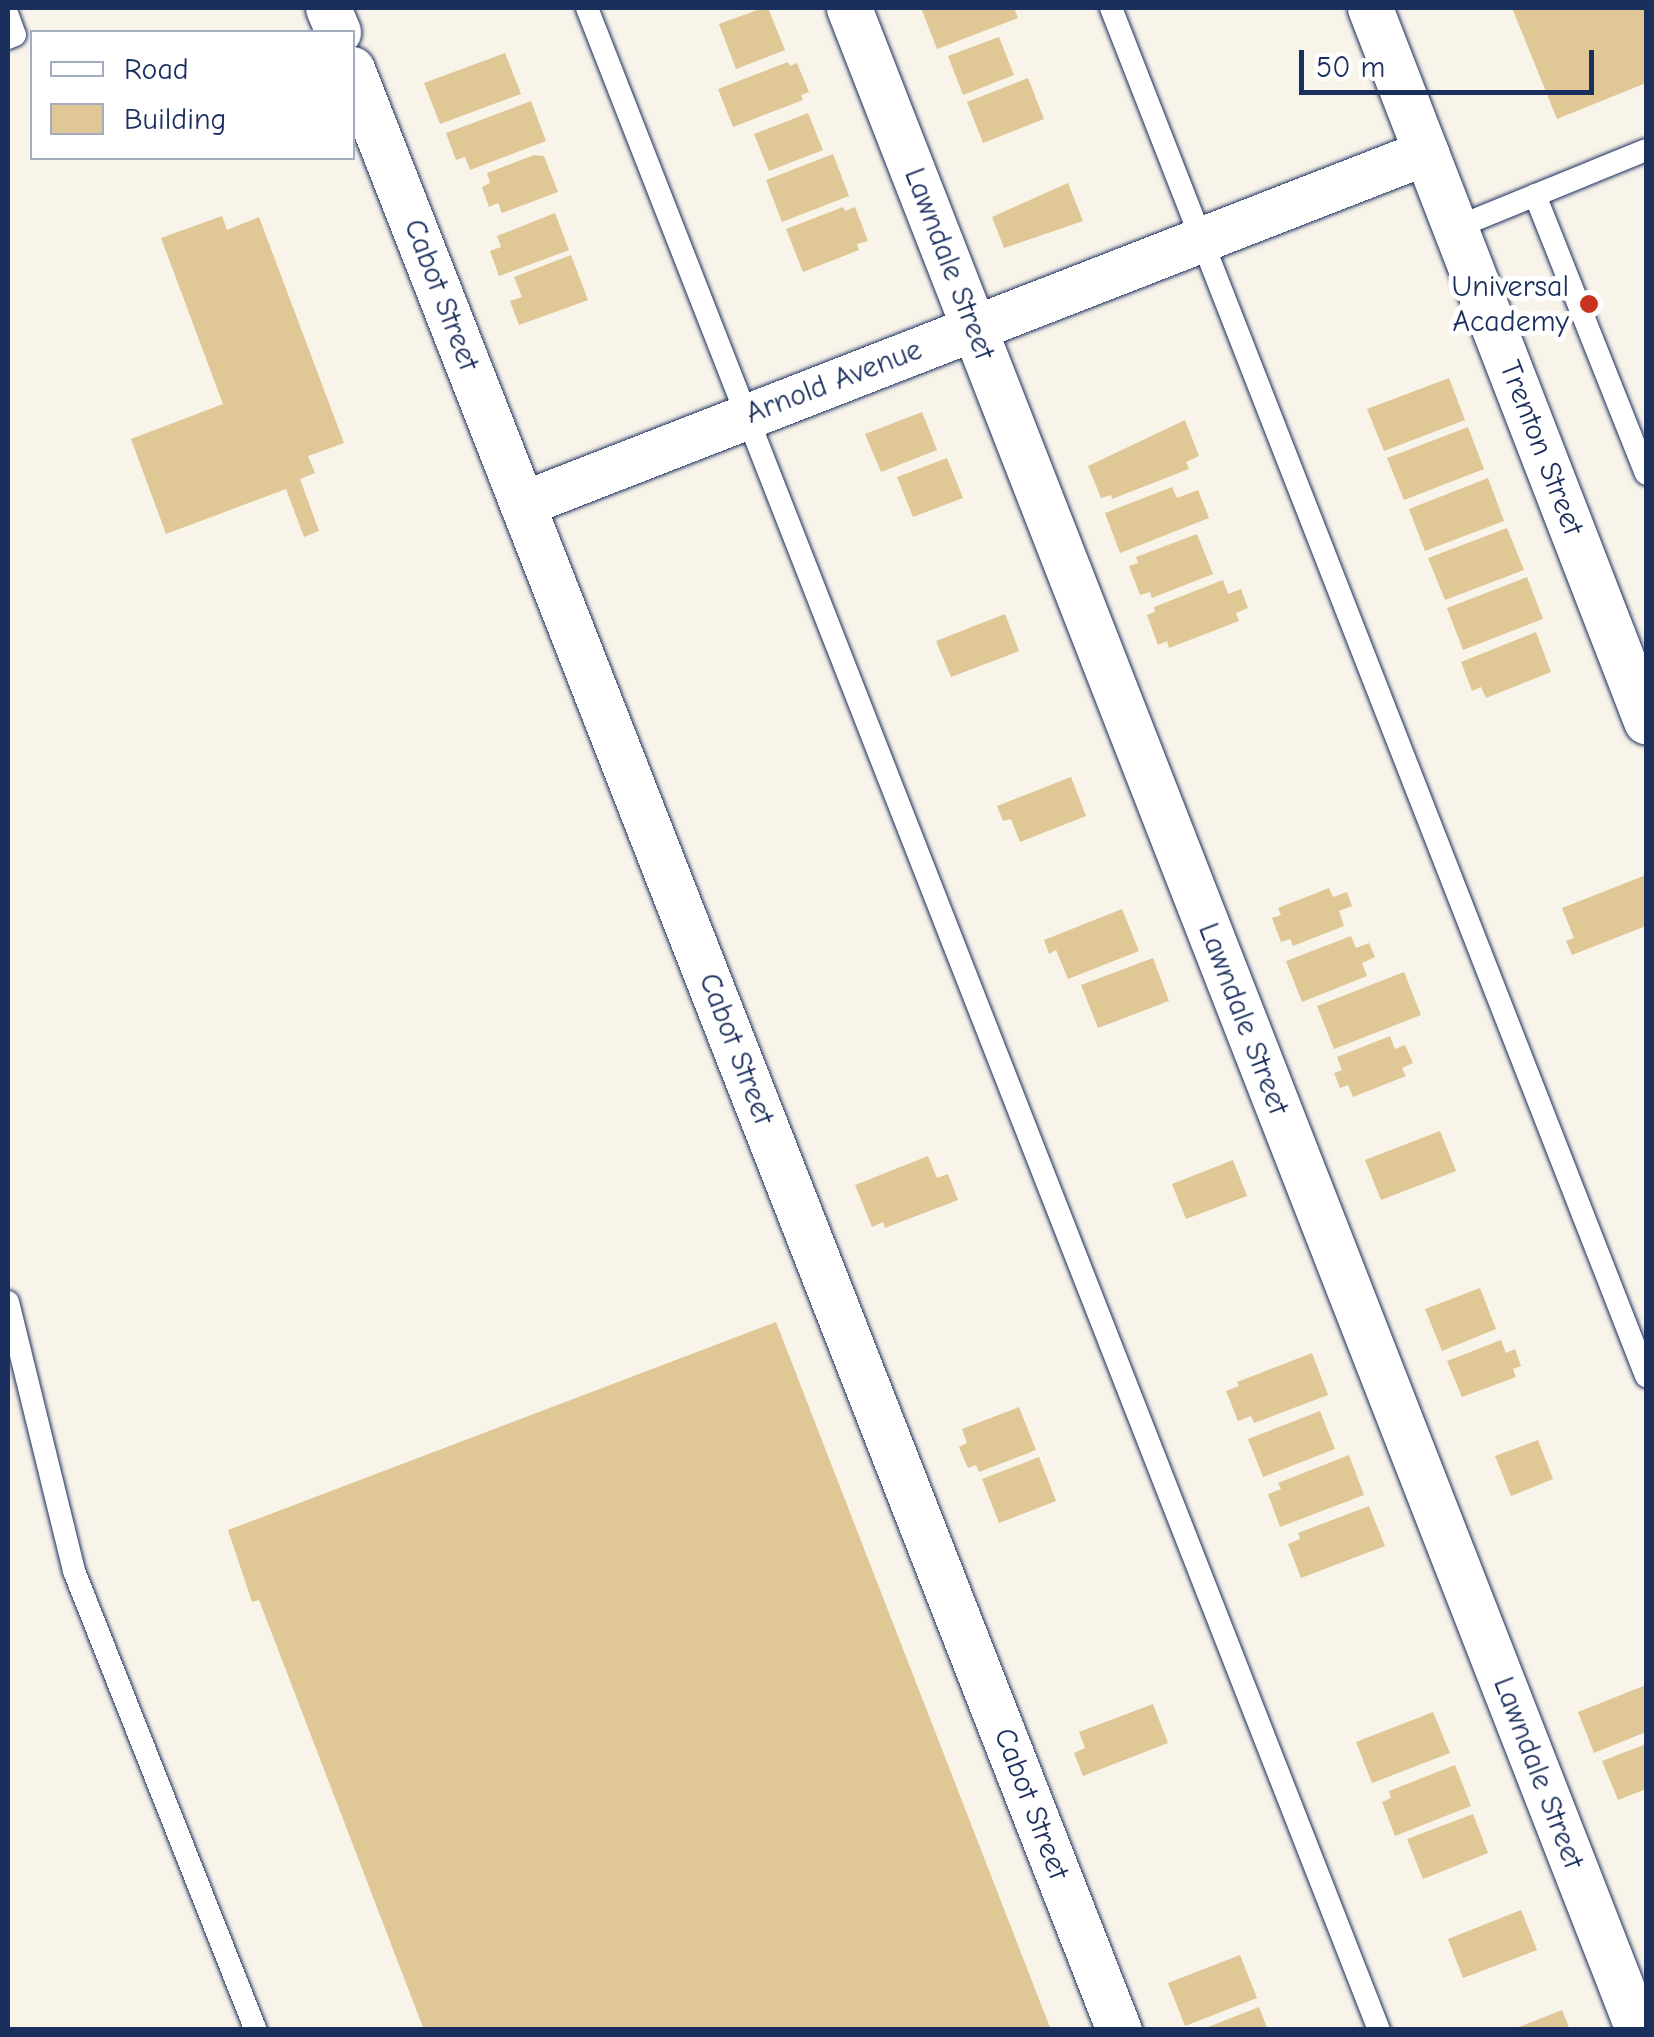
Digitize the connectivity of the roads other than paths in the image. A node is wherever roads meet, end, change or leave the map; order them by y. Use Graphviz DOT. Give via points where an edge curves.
graph roads {
  1 [pos="586,8"];
  2 [pos="849,8"];
  3 [pos="1112,8"];
  4 [pos="1370,8"];
  5 [pos="8,16"];
  6 [pos="8,38"];
  7 [pos="355,77"];
  8 [pos="1646,150"];
  9 [pos="1426,152"];
  10 [pos="1535,195"];
  11 [pos="1455,228"];
  12 [pos="1201,239"];
  13 [pos="974,328"];
  14 [pos="746,417"];
  15 [pos="1646,474"];
  16 [pos="522,504"];
  17 [pos="1645,714"];
  18 [pos="8,1302"];
  19 [pos="1646,1376"];
  20 [pos="256,2030"];
  21 [pos="1119,2030"];
  22 [pos="1379,2030"];
  23 [pos="1638,2030"];
  1 -- 14 [label="lane"];
  2 -- 13 [label="street, Lawndale Street"];
  3 -- 12 [label="lane"];
  4 -- 9 [label="street, Trenton Street"];
  5 -- 6 [label="lane" via="15,35"];
  7 -- 16 [label="street, Cabot Street"];
  8 -- 10 [label="lane"];
  9 -- 11 [label="street, Trenton Street"];
  9 -- 12 [label="street, Arnold Avenue"];
  10 -- 11 [label="lane"];
  10 -- 15 [label="lane"];
  11 -- 17 [label="street, Trenton Street"];
  12 -- 13 [label="street, Arnold Avenue"];
  12 -- 19 [label="lane"];
  13 -- 14 [label="street, Arnold Avenue"];
  13 -- 23 [label="street, Lawndale Street"];
  14 -- 16 [label="street, Arnold Avenue"];
  14 -- 22 [label="lane"];
  16 -- 21 [label="street, Cabot Street"];
  18 -- 20 [label="lane" via="74,1571"];
}
